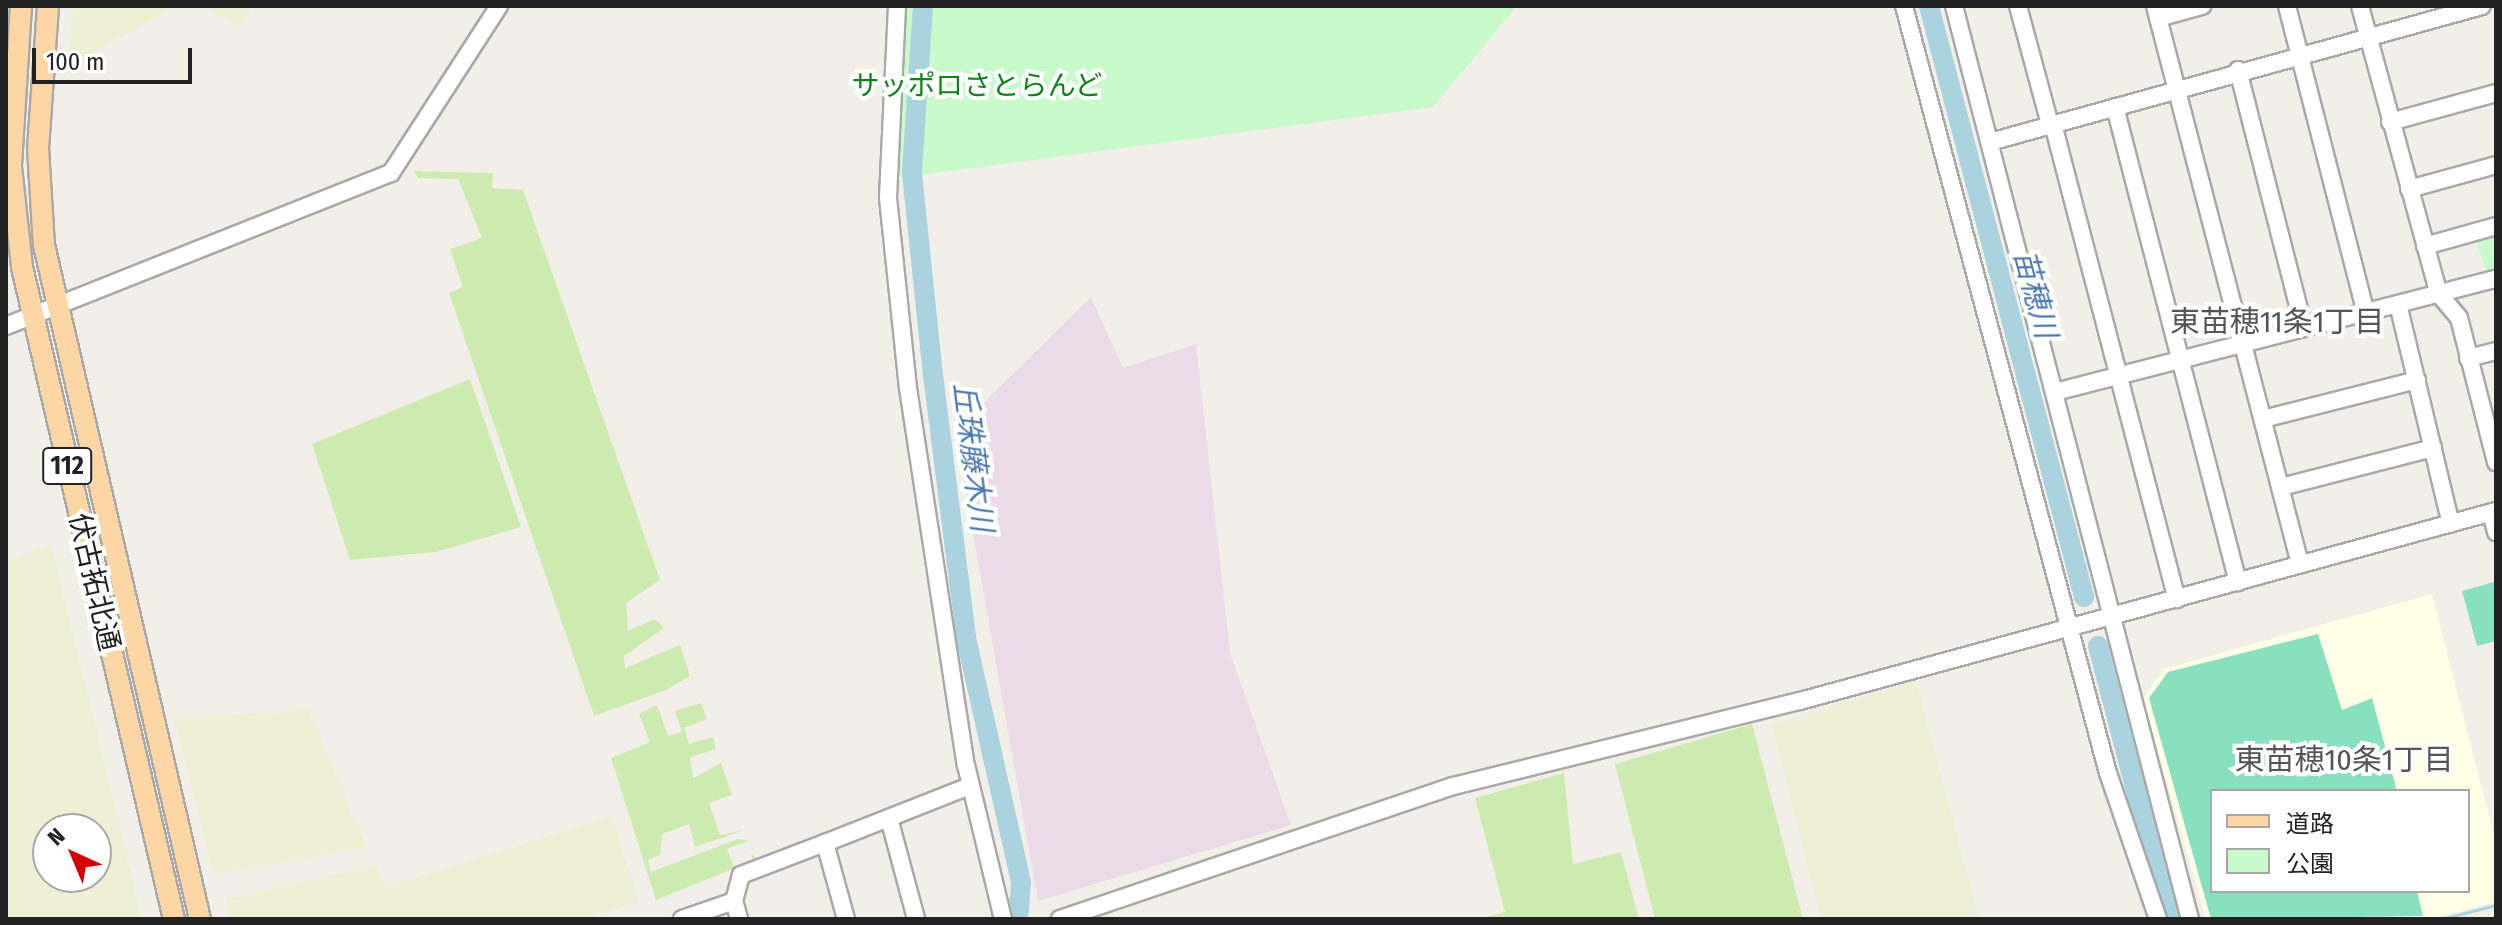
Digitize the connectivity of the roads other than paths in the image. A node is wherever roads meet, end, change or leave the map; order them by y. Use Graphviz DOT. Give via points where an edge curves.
graph roads {
  1 [pos="21,6"];
  2 [pos="48,6"];
  3 [pos="499,6"];
  4 [pos="897,6"];
  5 [pos="1904,6"];
  6 [pos="2018,6"];
  7 [pos="2202,6"];
  8 [pos="2287,6"];
  9 [pos="2360,6"];
  10 [pos="2482,6"];
  11 [pos="1960,7"];
  12 [pos="2156,12"];
  13 [pos="2428,13"];
  14 [pos="2368,37"];
  15 [pos="2298,54"];
  16 [pos="2238,70"];
  17 [pos="2176,88"];
  18 [pos="2496,93"];
  19 [pos="2115,107"];
  20 [pos="2390,122"];
  21 [pos="2051,125"];
  22 [pos="1990,142"];
  23 [pos="2496,165"];
  24 [pos="2409,189"];
  25 [pos="2496,226"];
  26 [pos="2425,246"];
  27 [pos="2496,279"];
  28 [pos="2439,294"];
  29 [pos="2398,304"];
  30 [pos="56,307"];
  31 [pos="2366,313"];
  32 [pos="31,316"];
  33 [pos="6,326"];
  34 [pos="2304,328"];
  35 [pos="2243,344"];
  36 [pos="2496,351"];
  37 [pos="2468,358"];
  38 [pos="2182,359"];
  39 [pos="2118,375"];
  40 [pos="2417,380"];
  41 [pos="2055,392"];
  42 [pos="2263,419"];
  43 [pos="2433,448"];
  44 [pos="2496,462"];
  45 [pos="2281,487"];
  46 [pos="2494,512"];
  47 [pos="2451,524"];
  48 [pos="2496,532"];
  49 [pos="2300,564"];
  50 [pos="2238,582"];
  51 [pos="2177,599"];
  52 [pos="2111,617"];
  53 [pos="2072,628"];
  54 [pos="970,786"];
  55 [pos="889,818"];
  56 [pos="825,843"];
  57 [pos="734,901"];
  58 [pos="174,919"];
  59 [pos="200,919"];
  60 [pos="682,919"];
  61 [pos="739,919"];
  62 [pos="846,919"];
  63 [pos="916,919"];
  64 [pos="1003,919"];
  65 [pos="1060,919"];
  66 [pos="2158,919"];
  67 [pos="2190,919"];
  1 -- 32 [label="main road, 伏古拓北通 / 112" via="11,167"];
  2 -- 30 [label="main road, 伏古拓北通 / 112" via="38,148 44,245"];
  3 -- 30 [label="street" via="391,173"];
  4 -- 54 [label="street" via="888,140 890,226 913,419"];
  5 -- 53 [label="street"];
  6 -- 21 [label="street"];
  7 -- 12 [label="street"];
  8 -- 15 [label="street"];
  9 -- 14 [label="street"];
  10 -- 13 [label="street"];
  11 -- 22 [label="street"];
  12 -- 17 [label="street"];
  13 -- 14 [label="street"];
  14 -- 15 [label="street"];
  14 -- 20 [label="street"];
  15 -- 16 [label="street"];
  15 -- 31 [label="street"];
  16 -- 17 [label="street"];
  16 -- 34 [label="street"];
  17 -- 19 [label="street"];
  17 -- 35 [label="street"];
  18 -- 20 [label="street"];
  19 -- 21 [label="street"];
  19 -- 38 [label="street"];
  20 -- 24 [label="street"];
  21 -- 22 [label="street"];
  21 -- 39 [label="street"];
  22 -- 41 [label="street"];
  23 -- 24 [label="street"];
  24 -- 26 [label="street"];
  25 -- 26 [label="street"];
  26 -- 28 [label="street"];
  27 -- 28 [label="street"];
  28 -- 29 [label="street"];
  28 -- 37 [label="street" via="2459,318"];
  29 -- 31 [label="street"];
  29 -- 40 [label="street"];
  30 -- 32 [label="street"];
  30 -- 59 [label="main road, 伏古拓北通 / 112"];
  31 -- 34 [label="street"];
  32 -- 33 [label="street"];
  32 -- 58 [label="main road, 伏古拓北通 / 112"];
  34 -- 35 [label="street"];
  35 -- 38 [label="street"];
  35 -- 42 [label="street"];
  36 -- 37 [label="street"];
  37 -- 44 [label="street"];
  38 -- 39 [label="street"];
  38 -- 50 [label="street"];
  39 -- 41 [label="street"];
  39 -- 51 [label="street"];
  40 -- 42 [label="street"];
  40 -- 43 [label="street"];
  41 -- 52 [label="street"];
  42 -- 45 [label="street"];
  43 -- 45 [label="street"];
  43 -- 47 [label="street"];
  45 -- 49 [label="street"];
  46 -- 47 [label="street"];
  46 -- 48 [label="street"];
  47 -- 49 [label="street"];
  49 -- 50 [label="street"];
  50 -- 51 [label="street"];
  51 -- 52 [label="street"];
  52 -- 53 [label="street"];
  52 -- 67 [label="street"];
  53 -- 65 [label="street" via="1453,786"];
  53 -- 66 [label="street" via="2130,850"];
  54 -- 55 [label="street"];
  54 -- 64 [label="street"];
  55 -- 56 [label="street"];
  55 -- 63 [label="street"];
  56 -- 57 [label="street" via="741,875"];
  56 -- 62 [label="street"];
  57 -- 60 [label="street"];
  57 -- 61 [label="street"];
}
